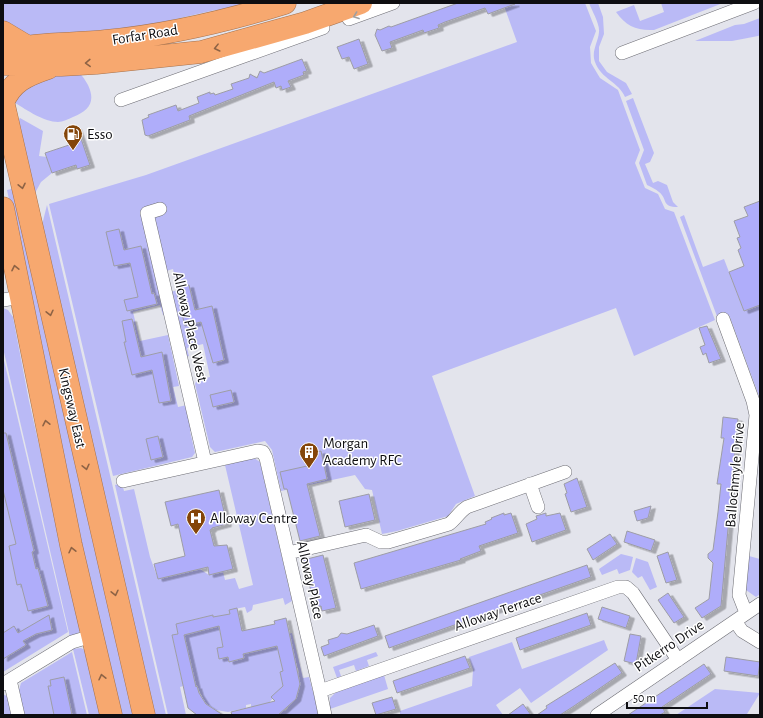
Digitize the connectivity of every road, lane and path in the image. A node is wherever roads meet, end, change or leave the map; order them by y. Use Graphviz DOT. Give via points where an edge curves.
graph roads {
  1 [pos="285,3"];
  2 [pos="361,3"];
  3 [pos="393,3"];
  4 [pos="754,3"];
  5 [pos="3,32"];
  6 [pos="28,47"];
  7 [pos="248,48"];
  8 [pos="3,52"];
  9 [pos="622,53"];
  10 [pos="3,64"];
  11 [pos="61,64"];
  12 [pos="121,100"];
  13 [pos="3,102"];
  14 [pos="3,208"];
  15 [pos="160,209"];
  16 [pos="12,299"];
  17 [pos="723,319"];
  18 [pos="205,462"];
  19 [pos="565,472"];
  20 [pos="123,481"];
  21 [pos="530,484"];
  22 [pos="538,506"];
  23 [pos="288,553"];
  24 [pos="760,604"];
  25 [pos="746,613"];
  26 [pos="735,621"];
  27 [pos="92,636"];
  28 [pos="760,642"];
  29 [pos="678,660"];
  30 [pos="6,682"];
  31 [pos="320,692"];
  32 [pos="18,715"];
  33 [pos="111,715"];
  34 [pos="144,715"];
  35 [pos="325,715"];
  36 [pos="597,715"];
  1 -- 6 [label="highway, Forfar Road" via="248,15 157,34"];
  2 -- 7 [label="highway, Forfar Road" via="305,23"];
  3 -- 7 [label="street, Forfar Road, one-way"];
  4 -- 9 [label="street"];
  5 -- 6 [label="highway"];
  6 -- 8 [label="highway, Forfar Road"];
  7 -- 11 [label="highway, Forfar Road, one-way"];
  7 -- 12 [label="street, Forfar Road"];
  10 -- 11 [label="highway, Forfar Road"];
  11 -- 13 [label="highway" via="22,78 7,93"];
  13 -- 34 [label="highway, Kingsway East, one-way"];
  16 -- 14 [label="highway, Kingsway East, one-way"];
  15 -- 18 [label="street, Alloway Place West" via="147,213"];
  27 -- 16 [label="highway, Kingsway East, one-way"];
  17 -- 25 [label="street, Ballochmyle Drive" via="756,415 739,595"];
  18 -- 20 [label="street, Alloway Place"];
  18 -- 23 [label="street, Alloway Place" via="257,451 263,452"];
  19 -- 21 [label="street"];
  21 -- 22 [label="street"];
  21 -- 23 [label="street" via="467,507 449,524 388,542 381,542 366,535"];
  23 -- 31 [label="street, Alloway Place"];
  24 -- 25 [label="street, Pitkerro Drive"];
  25 -- 26 [label="street, Pitkerro Drive"];
  26 -- 28 [label="street" via="742,631"];
  26 -- 29 [label="street, Pitkerro Drive"];
  27 -- 30 [label="street" via="72,642"];
  33 -- 27 [label="highway, Kingsway East, one-way"];
  29 -- 31 [label="street, Alloway Terrace" via="633,593 626,587 618,587"];
  29 -- 36 [label="street, Pitkerro Drive"];
  30 -- 32 [label="street"];
  31 -- 35 [label="street"];
}
